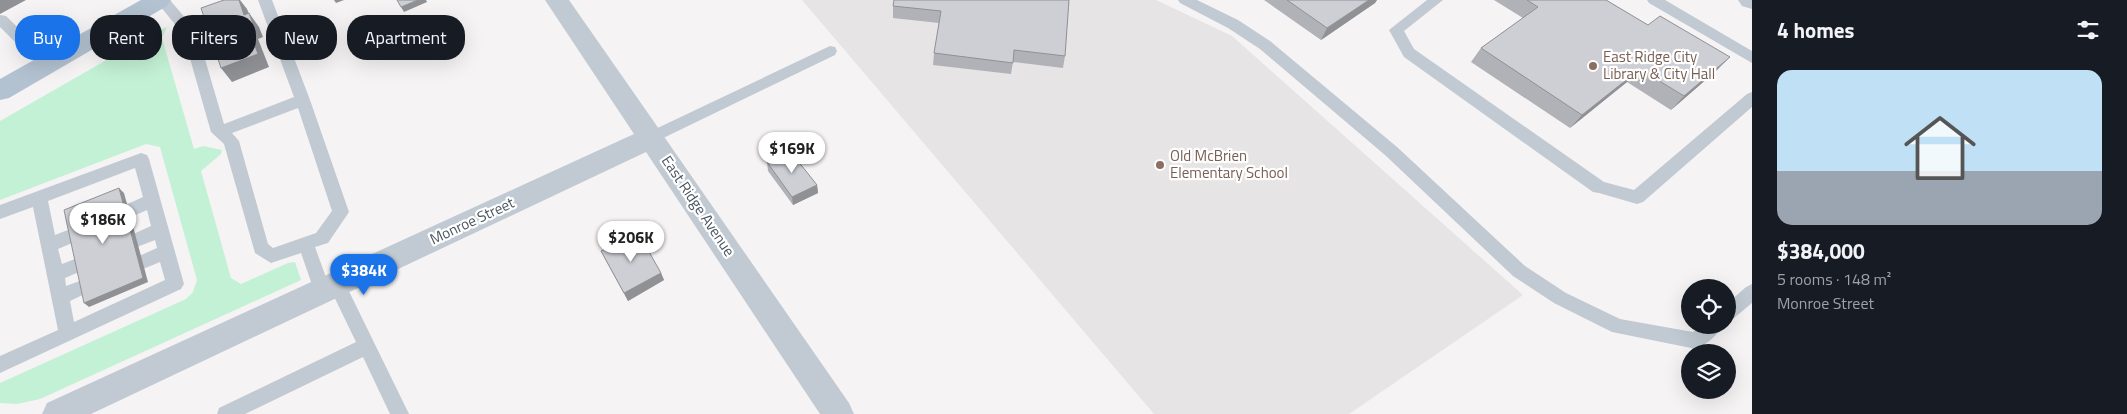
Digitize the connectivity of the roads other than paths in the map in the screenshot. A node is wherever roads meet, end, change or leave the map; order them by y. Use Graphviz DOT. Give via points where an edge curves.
graph roads {
  1 [pos="161,0"];
  2 [pos="265,0"];
  3 [pos="557,0"];
  4 [pos="1186,0"];
  5 [pos="1436,0"];
  6 [pos="1654,0"];
  7 [pos="1,20"];
  8 [pos="830,51"];
  9 [pos="1752,58"];
  10 [pos="46,64"];
  11 [pos="0,91"];
  12 [pos="1752,98"];
  13 [pos="303,100"];
  14 [pos="219,132"];
  15 [pos="652,137"];
  16 [pos="39,198"];
  17 [pos="152,200"];
  18 [pos="129,210"];
  19 [pos="0,212"];
  20 [pos="160,230"];
  21 [pos="73,235"];
  22 [pos="137,240"];
  23 [pos="306,244"];
  24 [pos="49,245"];
  25 [pos="166,251"];
  26 [pos="143,262"];
  27 [pos="80,264"];
  28 [pos="55,274"];
  29 [pos="85,286"];
  30 [pos="329,288"];
  31 [pos="1752,292"];
  32 [pos="60,297"];
  33 [pos="1736,307"];
  34 [pos="68,334"];
  35 [pos="1704,334"];
  36 [pos="367,346"];
  37 [pos="0,365"];
  38 [pos="58,414"];
  39 [pos="226,414"];
  40 [pos="400,414"];
  41 [pos="838,414"];
  1 -- 10 [label="main road"];
  1 -- 14 [label="lane" via="190,32"];
  2 -- 13 [label="lane"];
  3 -- 15 [label="street, East Ridge Avenue"];
  4 -- 35 [label="lane" via="1265,45 1391,151 1520,271 1560,298 1618,326 1696,341"];
  5 -- 12 [label="lane" via="1396,30 1409,53 1599,187 1637,197"];
  6 -- 9 [label="lane"];
  7 -- 10 [label="lane"];
  8 -- 15 [label="lane, Monroe Street"];
  10 -- 11 [label="main road"];
  13 -- 14 [label="lane"];
  13 -- 23 [label="lane" via="341,212 322,238"];
  14 -- 23 [label="lane" via="231,141 261,248 271,256"];
  15 -- 30 [label="street, Monroe Street"];
  15 -- 41 [label="street, East Ridge Avenue"];
  16 -- 17 [label="lane" via="141,159"];
  16 -- 19 [label="lane"];
  16 -- 24 [label="lane"];
  17 -- 18 [label="lane"];
  17 -- 20 [label="lane"];
  20 -- 22 [label="lane"];
  20 -- 25 [label="lane"];
  21 -- 24 [label="lane"];
  23 -- 30 [label="lane"];
  24 -- 28 [label="lane"];
  25 -- 26 [label="lane"];
  25 -- 34 [label="lane" via="175,284"];
  27 -- 28 [label="lane"];
  28 -- 32 [label="lane"];
  29 -- 32 [label="lane"];
  30 -- 36 [label="lane"];
  30 -- 38 [label="street, Monroe Street"];
  31 -- 33 [label="lane"];
  32 -- 34 [label="lane"];
  34 -- 37 [label="lane"];
  36 -- 39 [label="lane"];
  36 -- 40 [label="lane"];
}
